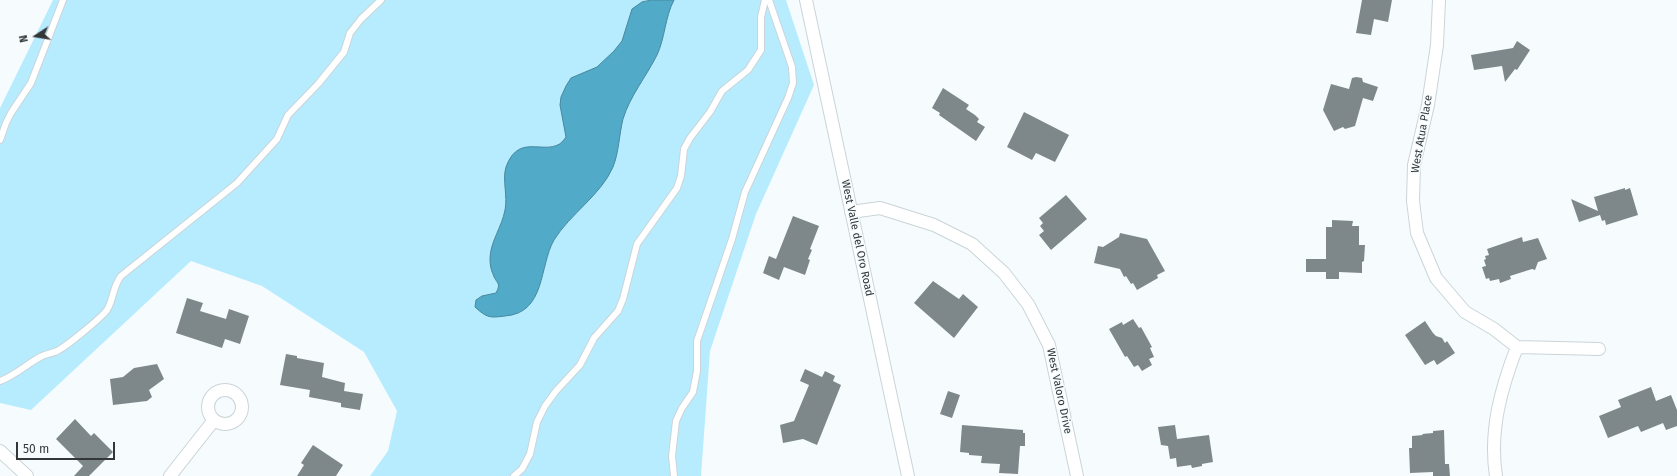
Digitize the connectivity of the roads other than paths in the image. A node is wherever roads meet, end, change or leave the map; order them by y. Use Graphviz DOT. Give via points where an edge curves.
graph roads {
  1 [pos="63,0"];
  2 [pos="381,0"];
  3 [pos="765,0"];
  4 [pos="769,0"];
  5 [pos="806,0"];
  6 [pos="1439,0"];
  7 [pos="0,140"];
  8 [pos="851,212"];
  9 [pos="1517,347"];
  10 [pos="1599,349"];
  11 [pos="0,381"];
  12 [pos="214,420"];
  13 [pos="0,451"];
  14 [pos="27,476"];
  15 [pos="170,476"];
  16 [pos="514,476"];
  17 [pos="674,476"];
  18 [pos="908,476"];
  19 [pos="1077,476"];
  20 [pos="1496,476"];
  1 -- 7 [label="lane" via="32,83 11,113"];
  2 -- 11 [label="lane" via="350,33 344,52 288,115 276,139 237,183 122,276 115,284 107,309 68,344 56,352 43,355"];
  3 -- 16 [label="lane" via="761,16 761,50 748,70 722,91 690,138 684,149 677,188 637,244 618,311 594,338 580,365 545,406 537,422 530,454 522,469"];
  4 -- 17 [label="lane" via="792,67 793,83 745,192 732,239 697,341 698,372 693,392 676,421 672,456"];
  5 -- 8 [label="street, West Valle del Oro Road"];
  6 -- 9 [label="street, West Atua Place" via="1437,45 1428,104 1414,165 1413,201 1417,233 1436,278 1465,312"];
  8 -- 18 [label="street, West Valle del Oro Road"];
  8 -- 19 [label="street, West Valoro Drive" via="880,208 934,225 972,244 1004,273 1028,304 1049,345"];
  9 -- 10 [label="street"];
  9 -- 20 [label="street" via="1505,377 1495,422"];
  12 -- 15 [label="street"];
  13 -- 14 [label="street"];
}
